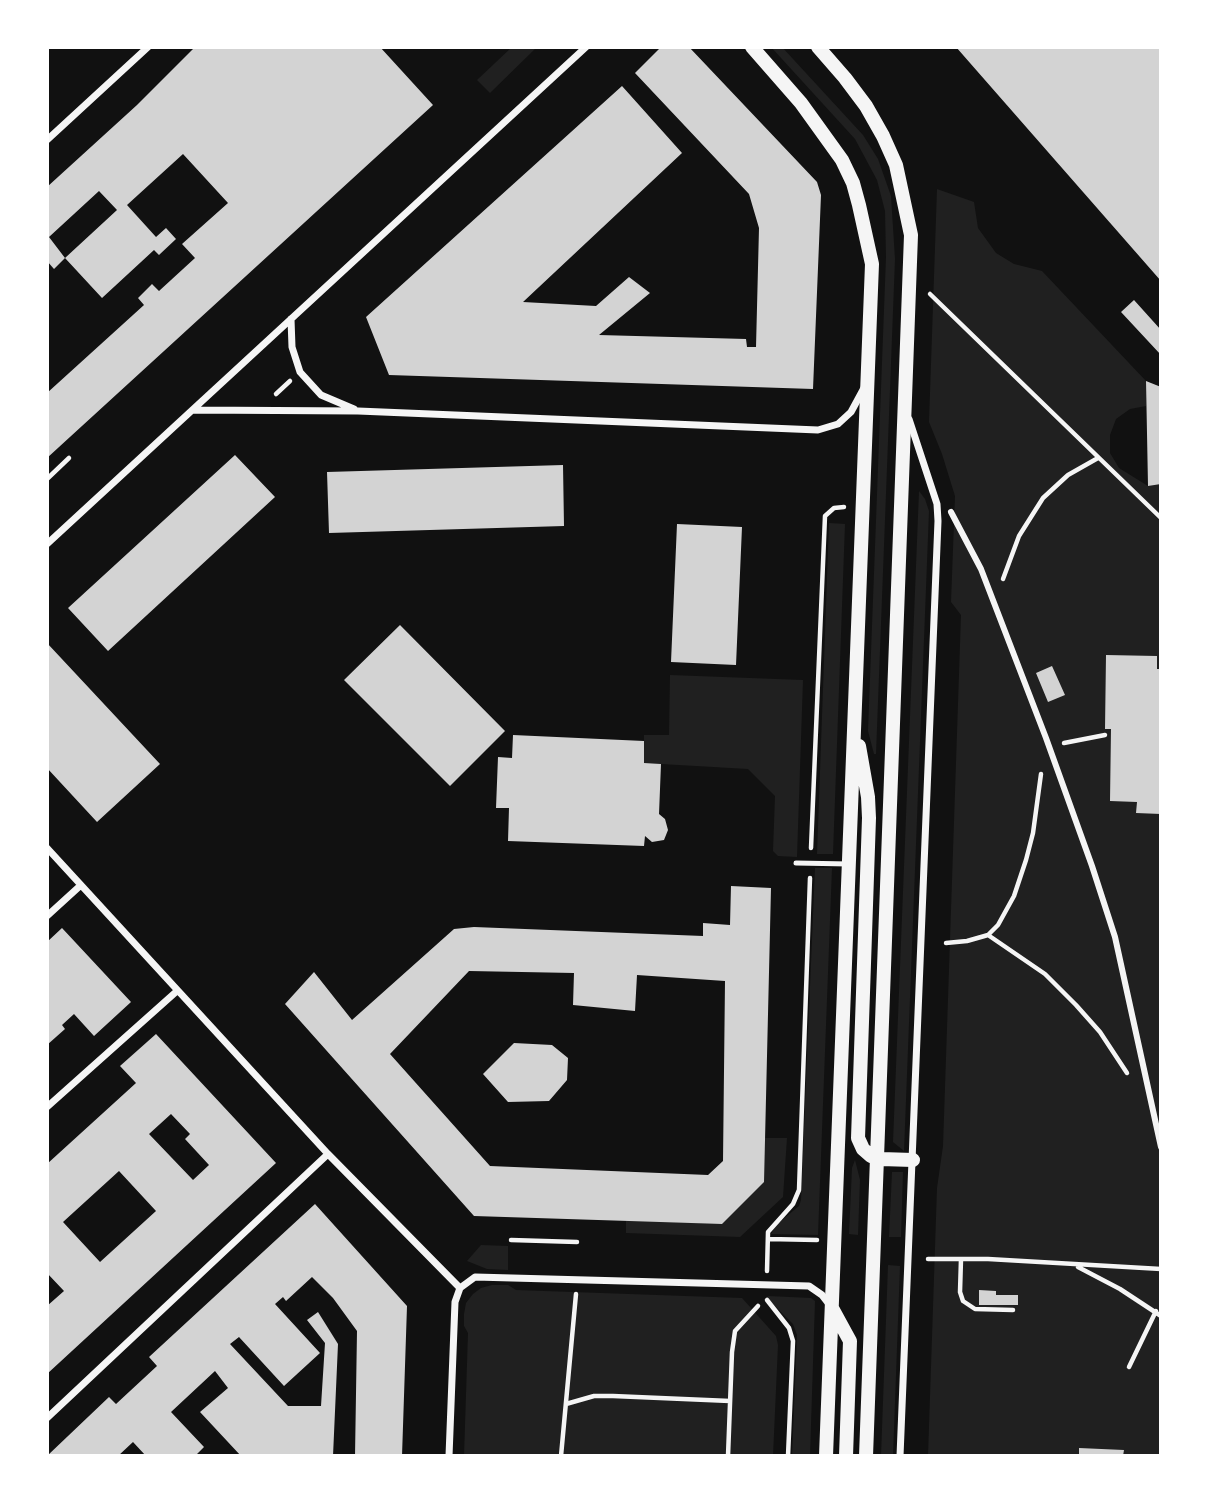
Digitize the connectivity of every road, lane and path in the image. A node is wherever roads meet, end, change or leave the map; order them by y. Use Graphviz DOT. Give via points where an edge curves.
graph roads {
  1 [pos="148,47"];
  2 [pos="586,47"];
  3 [pos="752,47"];
  4 [pos="818,47"];
  5 [pos="47,140"];
  6 [pos="930,293"];
  7 [pos="291,319"];
  8 [pos="293,378"];
  9 [pos="867,381"];
  10 [pos="275,395"];
  11 [pos="905,404"];
  12 [pos="192,410"];
  13 [pos="358,411"];
  14 [pos="69,458"];
  15 [pos="1098,458"];
  16 [pos="47,479"];
  17 [pos="951,512"];
  18 [pos="1161,519"];
  19 [pos="47,544"];
  20 [pos="994,607"];
  21 [pos="855,706"];
  22 [pos="1105,735"];
  23 [pos="1046,738"];
  24 [pos="1049,746"];
  25 [pos="47,848"];
  26 [pos="796,863"];
  27 [pos="849,864"];
  28 [pos="81,885"];
  29 [pos="47,916"];
  30 [pos="988,935"];
  31 [pos="946,943"];
  32 [pos="177,991"];
  33 [pos="1130,1079"];
  34 [pos="47,1107"];
  35 [pos="1161,1147"];
  36 [pos="328,1154"];
  37 [pos="877,1158"];
  38 [pos="913,1160"];
  39 [pos="768,1239"];
  40 [pos="511,1240"];
  41 [pos="818,1240"];
  42 [pos="577,1242"];
  43 [pos="768,1251"];
  44 [pos="928,1259"];
  45 [pos="961,1259"];
  46 [pos="1074,1265"];
  47 [pos="767,1269"];
  48 [pos="1161,1269"];
  49 [pos="460,1288"];
  50 [pos="576,1290"];
  51 [pos="766,1295"];
  52 [pos="758,1306"];
  53 [pos="832,1308"];
  54 [pos="1013,1310"];
  55 [pos="1156,1311"];
  56 [pos="1161,1316"];
  57 [pos="1129,1367"];
  58 [pos="730,1401"];
  59 [pos="566,1404"];
  60 [pos="47,1418"];
  61 [pos="449,1456"];
  62 [pos="561,1456"];
  63 [pos="728,1456"];
  64 [pos="788,1456"];
  65 [pos="826,1456"];
  66 [pos="846,1456"];
  67 [pos="866,1456"];
  68 [pos="900,1456"];
  1 -- 5 [label="street"];
  2 -- 7 [label="street"];
  3 -- 9 [label="main road" via="822,132 853,183 872,264"];
  4 -- 11 [label="main road" via="866,106 896,166 904,196 911,234"];
  6 -- 15 [label="path"];
  7 -- 12 [label="street"];
  7 -- 13 [label="street" via="292,347 300,372 321,395"];
  8 -- 10 [label="path"];
  9 -- 13 [label="street" via="852,412 838,424 818,430"];
  9 -- 21 [label="main road"];
  11 -- 37 [label="main road"];
  11 -- 38 [label="street" via="937,504 938,521"];
  12 -- 13 [label="street"];
  12 -- 19 [label="street"];
  14 -- 16 [label="path"];
  15 -- 18 [label="path"];
  15 -- 20 [label="path" via="1068,475 1032,513"];
  17 -- 20 [label="street" via="981,569"];
  20 -- 23 [label="street"];
  21 -- 27 [label="main road"];
  21 -- 37 [label="main road" via="869,811 858,1133 863,1149"];
  22 -- 24 [label="path"];
  23 -- 24 [label="street"];
  23 -- 30 [label="path" via="1026,860 1014,896"];
  24 -- 35 [label="street" via="1115,937"];
  25 -- 28 [label="street"];
  26 -- 27 [label="lane"];
  27 -- 53 [label="main road"];
  28 -- 29 [label="street"];
  28 -- 32 [label="street"];
  30 -- 31 [label="path"];
  30 -- 33 [label="path" via="1045,974 1076,1004"];
  32 -- 34 [label="street"];
  32 -- 36 [label="street"];
  36 -- 49 [label="street"];
  36 -- 60 [label="street"];
  37 -- 38 [label="main road"];
  37 -- 67 [label="main road"];
  38 -- 68 [label="street"];
  39 -- 41 [label="path"];
  40 -- 42 [label="path"];
  43 -- 47 [label="path"];
  44 -- 45 [label="path"];
  45 -- 46 [label="path"];
  45 -- 54 [label="path" via="963,1301 975,1309"];
  46 -- 48 [label="path"];
  46 -- 55 [label="path"];
  49 -- 53 [label="street" via="475,1277 809,1286"];
  49 -- 61 [label="street" via="455,1302"];
  50 -- 59 [label="path"];
  51 -- 64 [label="path" via="793,1341"];
  52 -- 58 [label="path" via="735,1331"];
  53 -- 65 [label="main road"];
  53 -- 66 [label="main road" via="850,1341"];
  55 -- 56 [label="path"];
  55 -- 57 [label="path"];
  58 -- 59 [label="path" via="594,1396"];
  58 -- 63 [label="path"];
  59 -- 62 [label="path"];
}
